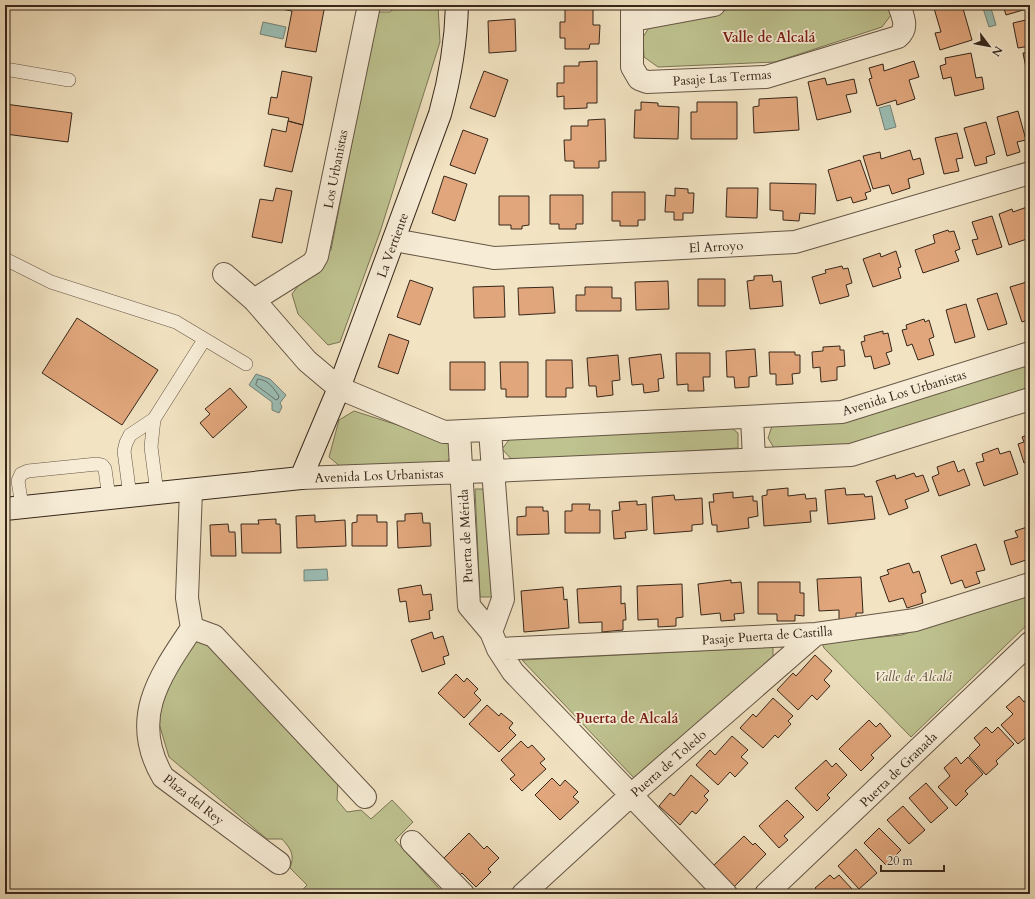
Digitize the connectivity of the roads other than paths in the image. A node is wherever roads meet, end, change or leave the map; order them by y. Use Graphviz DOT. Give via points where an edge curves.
graph roads {
  1 [pos="369,5"];
  2 [pos="457,5"];
  3 [pos="714,5"];
  4 [pos="899,5"];
  5 [pos="633,12"];
  6 [pos="5,69"];
  7 [pos="69,80"];
  8 [pos="1030,173"];
  9 [pos="394,240"];
  10 [pos="5,260"];
  11 [pos="224,274"];
  12 [pos="254,300"];
  13 [pos="204,340"];
  14 [pos="1030,353"];
  15 [pos="246,364"];
  16 [pos="339,388"];
  17 [pos="1030,399"];
  18 [pos="752,418"];
  19 [pos="154,419"];
  20 [pos="490,431"];
  21 [pos="460,432"];
  22 [pos="754,459"];
  23 [pos="493,471"];
  24 [pos="462,472"];
  25 [pos="301,478"];
  26 [pos="191,490"];
  27 [pos="156,493"];
  28 [pos="119,497"];
  29 [pos="13,508"];
  30 [pos="1030,584"];
  31 [pos="192,628"];
  32 [pos="816,634"];
  33 [pos="494,641"];
  34 [pos="1030,643"];
  35 [pos="630,796"];
  36 [pos="365,797"];
  37 [pos="412,842"];
  38 [pos="279,863"];
  39 [pos="463,894"];
  40 [pos="523,894"];
  41 [pos="726,894"];
  42 [pos="766,894"];
  1 -- 12 [label="street, Los Urbanistas" via="318,256 313,262"];
  2 -- 9 [label="street, La Vertiente" via="449,81 440,114"];
  3 -- 5 [label="street, Pasaje Las Termas"];
  4 -- 5 [label="street, Pasaje Las Termas" via="905,26 904,33 898,37 766,77 647,82 639,79 632,67"];
  6 -- 7 [label="lane"];
  8 -- 9 [label="street, El Arroyo" via="795,242 494,258"];
  9 -- 16 [label="street, La Vertiente"];
  10 -- 13 [label="lane" via="51,282 176,322"];
  11 -- 12 [label="street, Avenida Los Urbanistas"];
  12 -- 16 [label="street, Avenida Los Urbanistas" via="307,361"];
  13 -- 15 [label="lane"];
  13 -- 19 [label="lane"];
  14 -- 18 [label="street, Avenida Los Urbanistas" via="842,412"];
  16 -- 21 [label="street, Avenida Los Urbanistas" via="444,432"];
  16 -- 25 [label="street, La Vertiente"];
  17 -- 22 [label="street, Avenida Los Urbanistas" via="851,455"];
  18 -- 20 [label="street, Avenida Los Urbanistas"];
  18 -- 22 [label="street"];
  19 -- 27 [label="lane" via="151,447"];
  19 -- 28 [label="lane" via="130,435 126,443"];
  20 -- 21 [label="street, Avenida Los Urbanistas"];
  20 -- 23 [label="street"];
  21 -- 24 [label="street, Puerta de Mérida"];
  22 -- 23 [label="street, Avenida Los Urbanistas"];
  23 -- 24 [label="street, Avenida Los Urbanistas"];
  23 -- 33 [label="street" via="503,599"];
  24 -- 25 [label="street, Avenida Los Urbanistas"];
  24 -- 33 [label="street, Puerta de Mérida" via="469,606"];
  25 -- 26 [label="street, Avenida Los Urbanistas"];
  26 -- 27 [label="street, Avenida Los Urbanistas"];
  26 -- 31 [label="street" via="186,598"];
  27 -- 28 [label="street, Avenida Los Urbanistas"];
  28 -- 29 [label="street, Avenida Los Urbanistas"];
  28 -- 29 [label="lane" via="102,465 28,471 21,474 18,481"];
  30 -- 32 [label="street, Pasaje Puerta de Castilla" via="915,620"];
  31 -- 36 [label="street" via="214,636"];
  31 -- 38 [label="street, Plaza del Rey" via="165,668 148,711 148,736 155,764 163,777"];
  32 -- 33 [label="street, Pasaje Puerta de Castilla"];
  32 -- 35 [label="street, Puerta de Toledo"];
  33 -- 35 [label="street, Puerta de Mérida" via="514,672"];
  34 -- 42 [label="street, Puerta de Granada"];
  35 -- 40 [label="street, Puerta de Toledo"];
  35 -- 41 [label="street, Puerta de Mérida"];
  37 -- 39 [label="street"];
}
